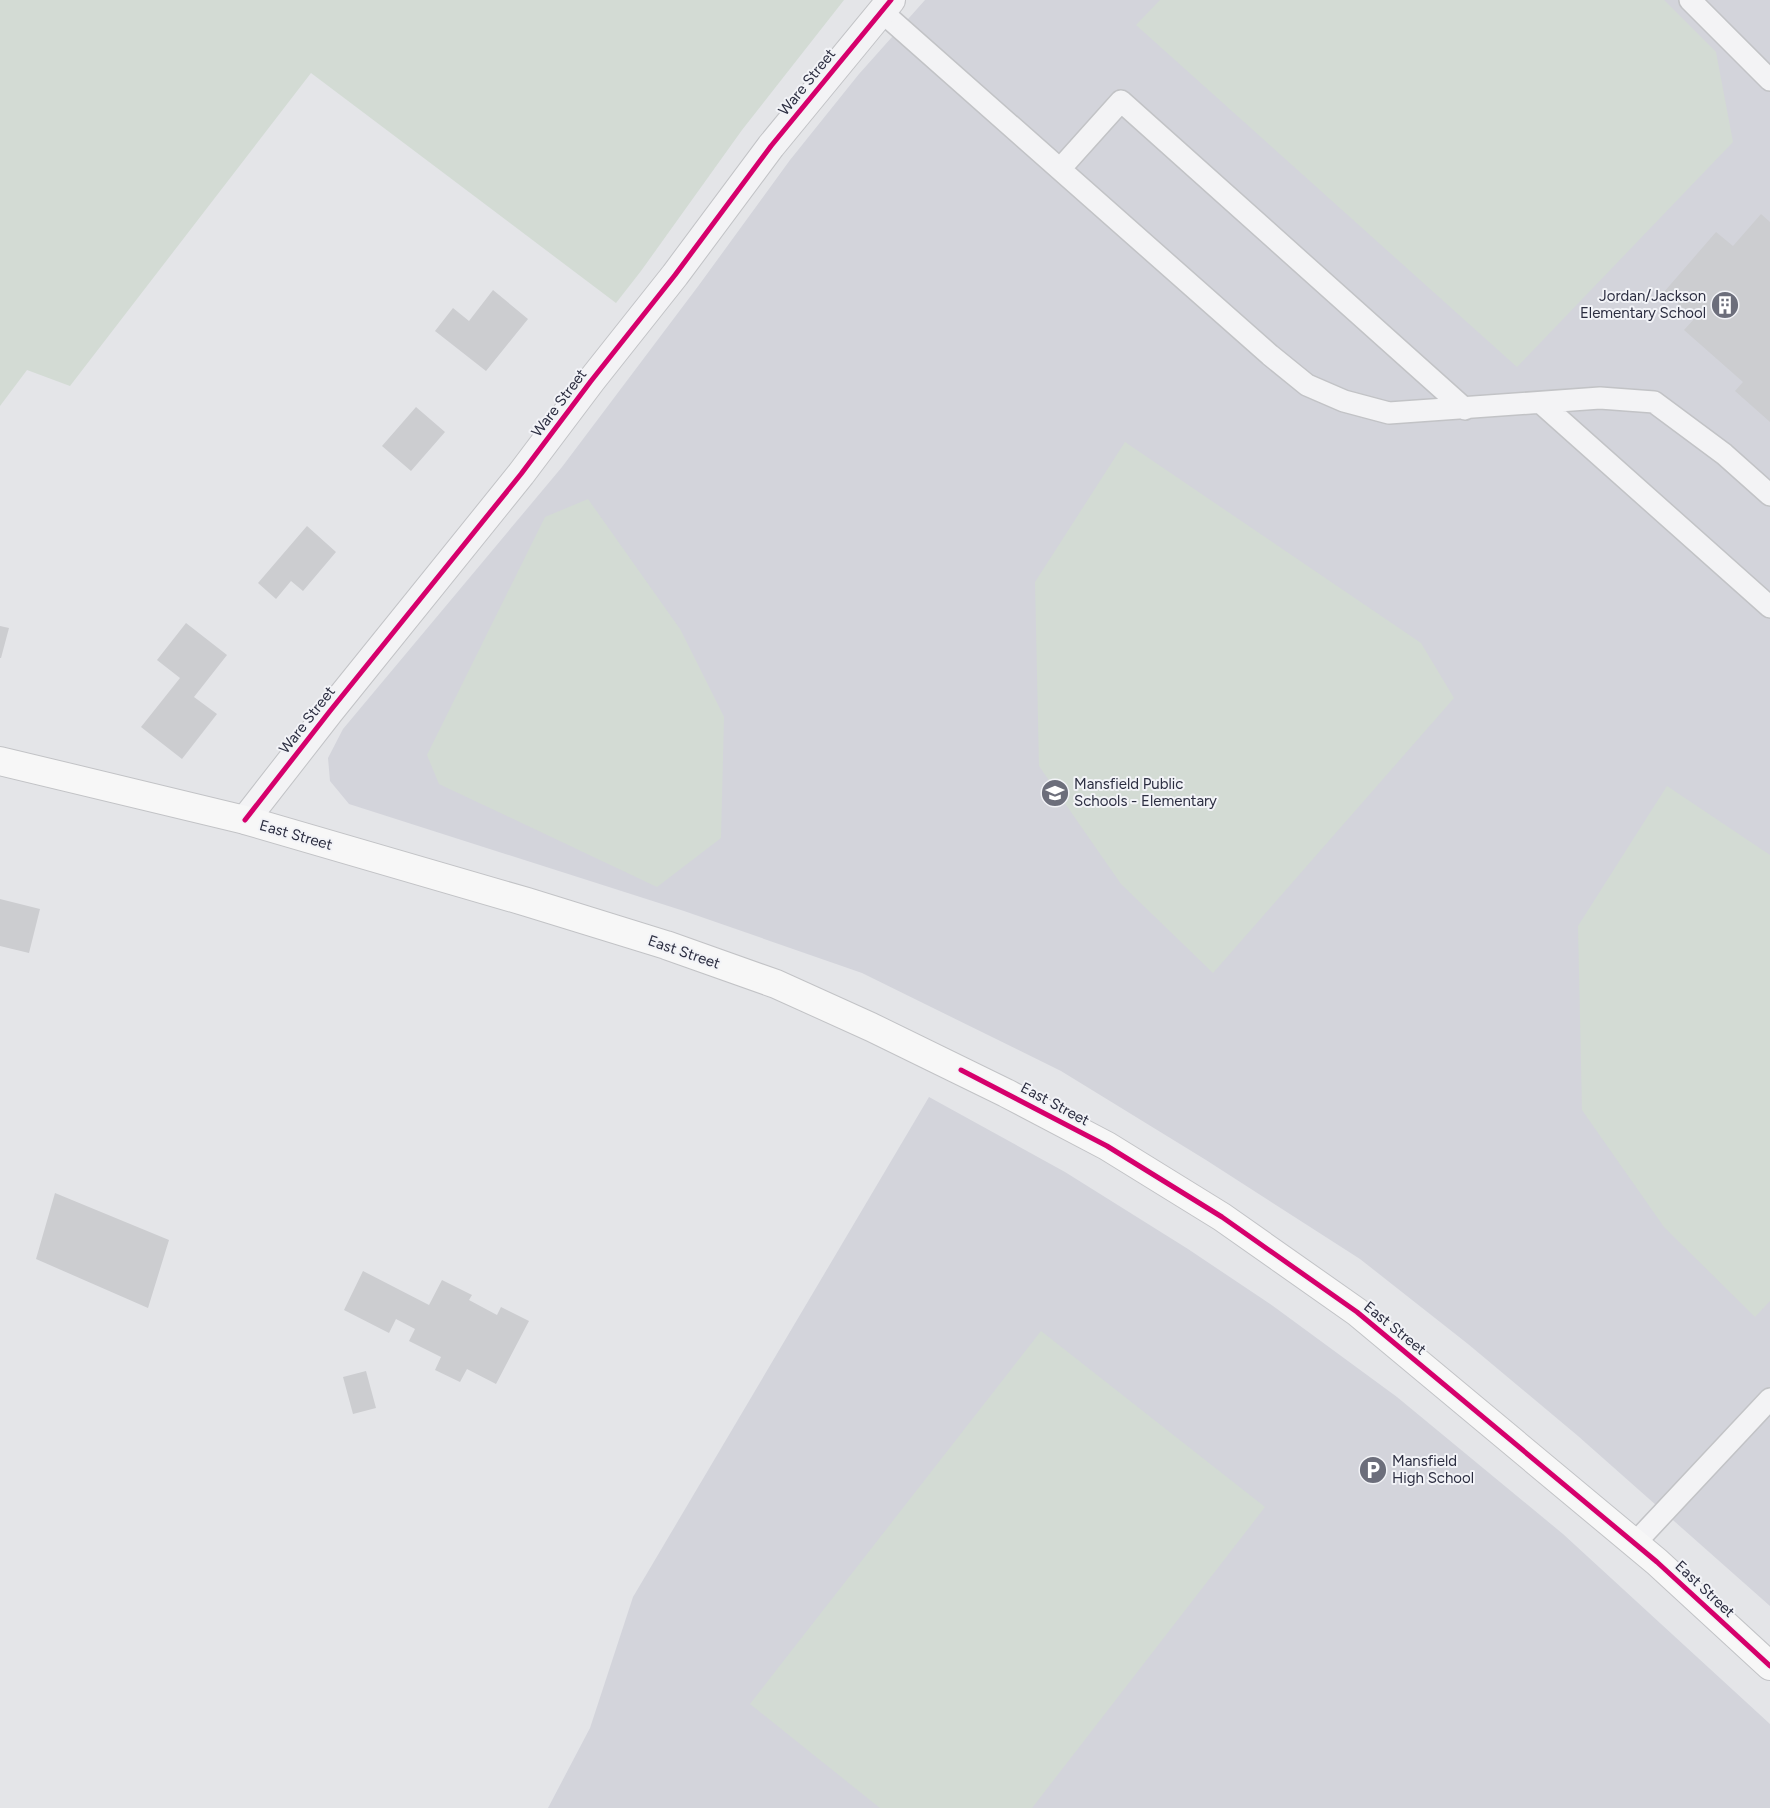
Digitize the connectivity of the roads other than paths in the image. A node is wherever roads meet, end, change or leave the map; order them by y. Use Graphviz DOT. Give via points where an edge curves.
graph roads {
  1 [pos="1690,0"];
  2 [pos="886,5"];
  3 [pos="1770,80"];
  4 [pos="1060,169"];
  5 [pos="1541,403"];
  6 [pos="1465,409"];
  7 [pos="1770,494"];
  8 [pos="1770,607"];
  9 [pos="0,761"];
  10 [pos="245,820"];
  11 [pos="1770,1399"];
  12 [pos="1635,1543"];
  13 [pos="1770,1666"];
  1 -- 3 [label="lane"];
  2 -- 4 [label="lane"];
  2 -- 10 [label="street, Ware Street" via="771,146 521,474"];
  4 -- 6 [label="lane" via="1307,385 1344,401 1389,413"];
  4 -- 6 [label="lane" via="1122,101"];
  5 -- 6 [label="lane"];
  5 -- 7 [label="lane" via="1600,398 1654,402 1724,454"];
  5 -- 8 [label="lane"];
  9 -- 10 [label="main road, East Street"];
  10 -- 12 [label="main road, East Street" via="527,902 666,945 776,984 1006,1093 1107,1146 1214,1212 1357,1312"];
  11 -- 12 [label="lane"];
  12 -- 13 [label="main road, East Street"];
}
